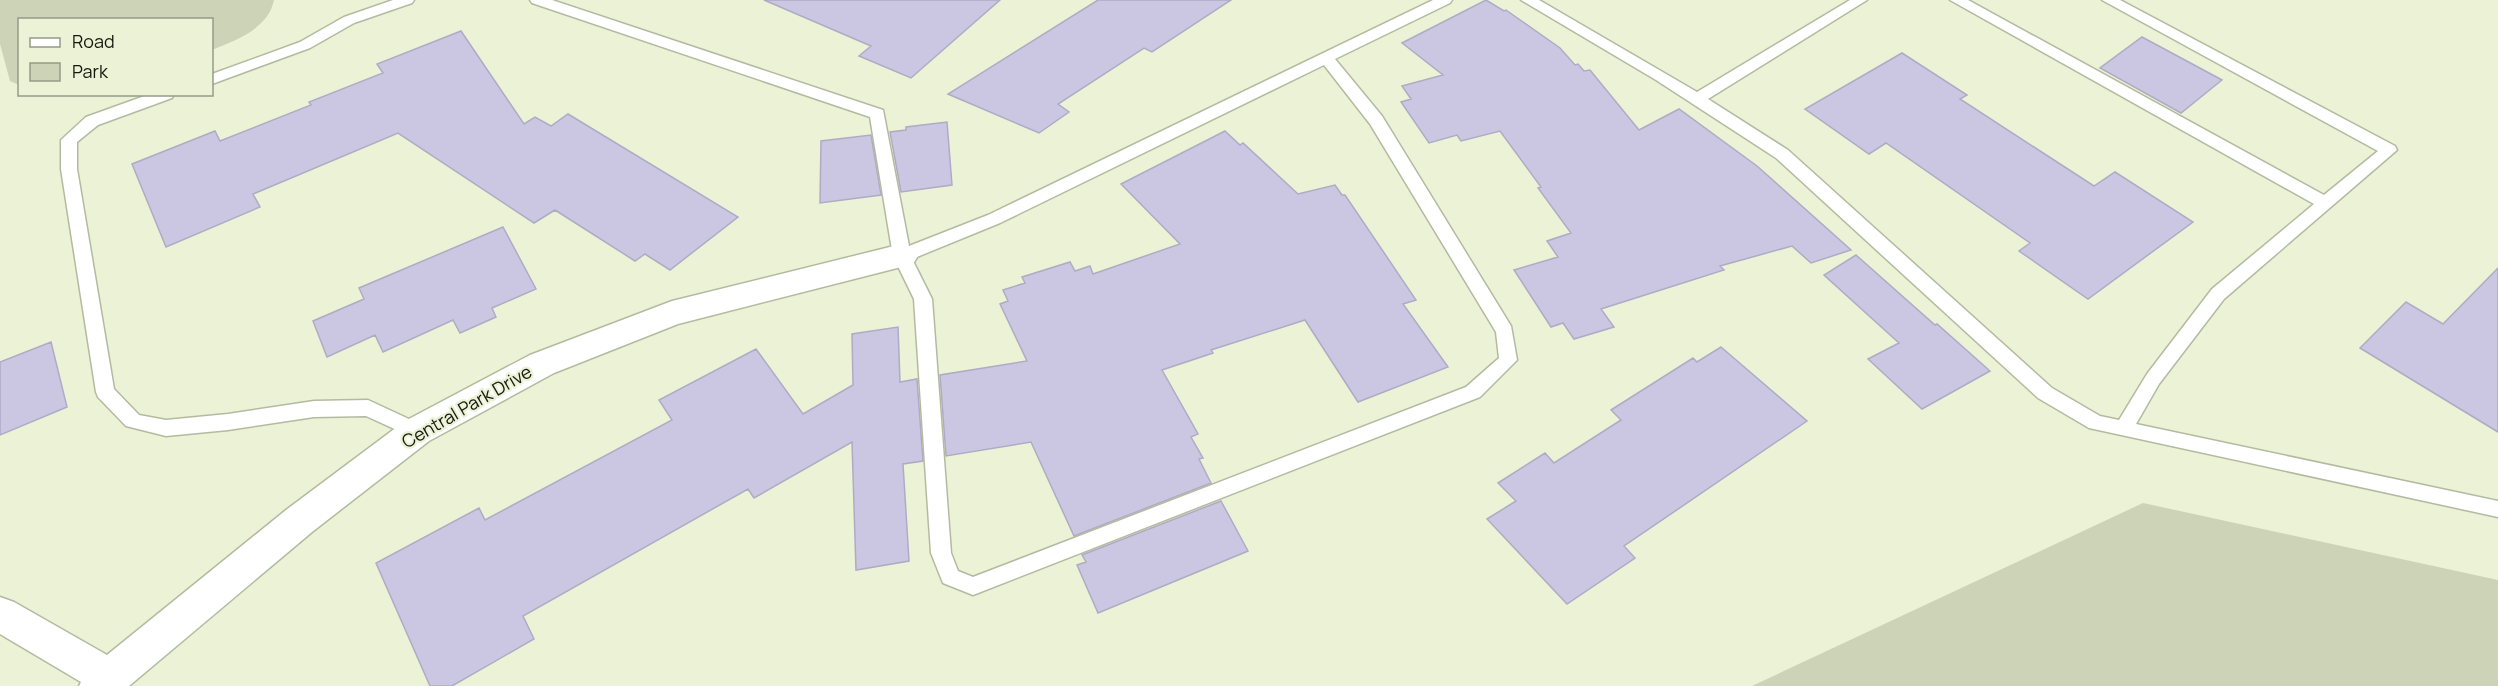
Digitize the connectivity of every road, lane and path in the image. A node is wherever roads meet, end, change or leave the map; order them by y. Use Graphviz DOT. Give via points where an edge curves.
graph roads {
  1 [pos="407,0"];
  2 [pos="537,0"];
  3 [pos="1445,0"];
  4 [pos="1528,0"];
  5 [pos="1860,0"];
  6 [pos="1957,0"];
  7 [pos="2109,0"];
  8 [pos="1326,58"];
  9 [pos="213,79"];
  10 [pos="162,96"];
  11 [pos="1696,99"];
  12 [pos="2325,203"];
  13 [pos="902,256"];
  14 [pos="2124,428"];
  15 [pos="417,431"];
  16 [pos="2498,509"];
  17 [pos="0,614"];
  18 [pos="109,683"];
  1 -- 9 [label="lane" via="349,20 305,45"];
  2 -- 13 [label="lane" via="878,114"];
  3 -- 8 [label="lane"];
  4 -- 11 [label="lane"];
  5 -- 11 [label="lane"];
  6 -- 12 [label="lane"];
  7 -- 12 [label="lane" via="2389,150"];
  8 -- 13 [label="lane" via="994,219"];
  8 -- 13 [label="lane" via="1376,120 1505,331 1508,360 1473,392 973,586 950,577 941,553 923,299"];
  10 -- 15 [label="lane" via="92,122 69,140 69,169 105,392 133,421 166,428 314,409 368,408"];
  11 -- 14 [label="lane" via="1782,154 2045,393 2096,423"];
  12 -- 14 [label="lane" via="2218,294 2153,379"];
  13 -- 15 [label="street, Central Park Drive" via="672,313 542,364"];
  14 -- 16 [label="lane"];
  15 -- 18 [label="street, Central Park Drive" via="299,521"];
  17 -- 18 [label="street"];
}
